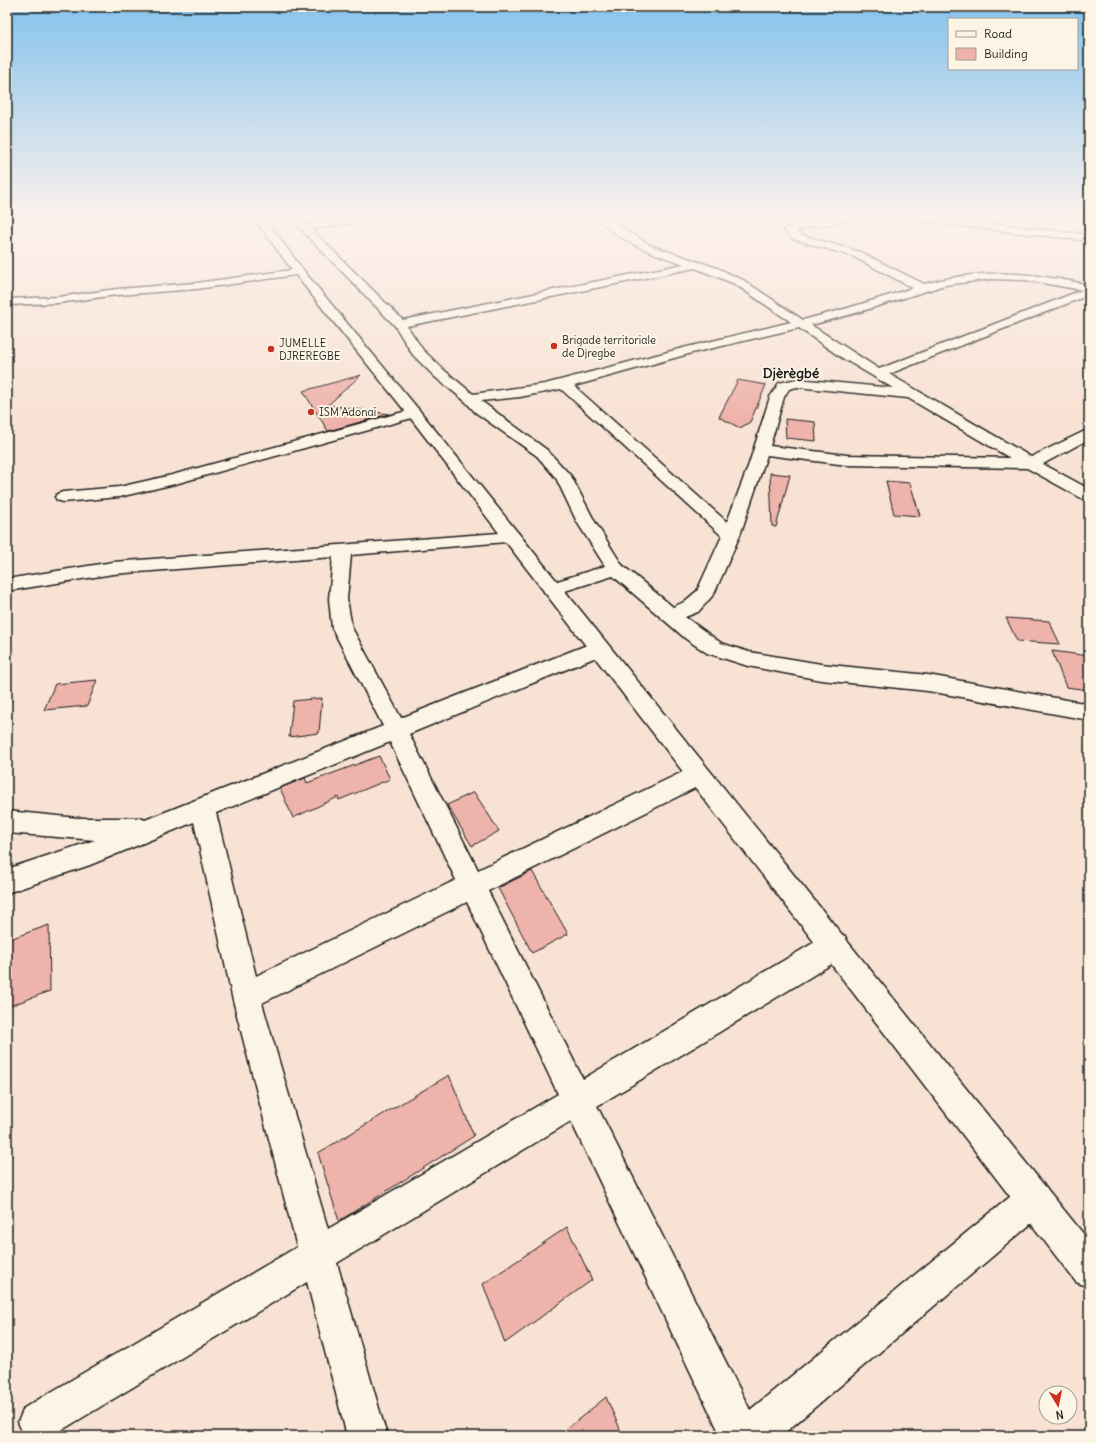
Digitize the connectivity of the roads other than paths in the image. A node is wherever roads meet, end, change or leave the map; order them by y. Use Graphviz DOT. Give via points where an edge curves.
graph roads {
  1 [pos="223,282"];
  2 [pos="307,282"];
  3 [pos="358,282"];
  4 [pos="607,282"];
  5 [pos="740,282"];
  6 [pos="911,282"];
  7 [pos="945,282"];
  8 [pos="1056,282"];
  9 [pos="922,288"];
  10 [pos="1089,289"];
  11 [pos="7,302"];
  12 [pos="801,323"];
  13 [pos="400,324"];
  14 [pos="878,374"];
  15 [pos="565,384"];
  16 [pos="915,395"];
  17 [pos="470,398"];
  18 [pos="414,413"];
  19 [pos="1089,433"];
  20 [pos="761,450"];
  21 [pos="1032,463"];
  22 [pos="1089,496"];
  23 [pos="63,497"];
  24 [pos="731,535"];
  25 [pos="512,537"];
  26 [pos="343,550"];
  27 [pos="616,569"];
  28 [pos="7,585"];
  29 [pos="552,589"];
  30 [pos="670,615"];
  31 [pos="599,648"];
  32 [pos="1089,712"];
  33 [pos="396,730"];
  34 [pos="699,775"];
  35 [pos="203,808"];
  36 [pos="7,822"];
  37 [pos="151,829"];
  38 [pos="7,881"];
  39 [pos="472,886"];
  40 [pos="835,946"];
  41 [pos="246,996"];
  42 [pos="577,1100"];
  43 [pos="1034,1199"];
  44 [pos="318,1254"];
  45 [pos="1089,1269"];
  46 [pos="38,1422"];
  47 [pos="367,1436"];
  48 [pos="742,1436"];
  49 [pos="750,1436"];
  1 -- 11 [label="main road" via="58,300"];
  2 -- 18 [label="main road"];
  3 -- 13 [label="main road"];
  4 -- 13 [label="main road"];
  5 -- 12 [label="main road"];
  6 -- 9 [label="main road"];
  7 -- 9 [label="main road"];
  8 -- 10 [label="main road"];
  9 -- 12 [label="main road" via="838,315"];
  10 -- 14 [label="main road"];
  12 -- 14 [label="main road"];
  12 -- 15 [label="main road"];
  13 -- 17 [label="main road" via="418,352"];
  14 -- 16 [label="main road"];
  15 -- 17 [label="main road" via="515,395"];
  15 -- 24 [label="main road"];
  16 -- 20 [label="main road" via="788,384 777,397"];
  16 -- 21 [label="main road"];
  17 -- 27 [label="main road" via="480,410 542,453 563,476 586,522"];
  18 -- 23 [label="main road" via="175,479 119,492"];
  18 -- 25 [label="main road"];
  19 -- 21 [label="main road"];
  20 -- 21 [label="main road" via="847,460"];
  20 -- 24 [label="main road"];
  21 -- 22 [label="main road"];
  24 -- 30 [label="main road" via="705,594 691,607"];
  25 -- 26 [label="main road"];
  25 -- 29 [label="main road"];
  26 -- 28 [label="main road" via="113,568"];
  26 -- 33 [label="main road" via="338,600 342,628"];
  27 -- 29 [label="main road"];
  27 -- 30 [label="main road"];
  29 -- 31 [label="main road"];
  30 -- 32 [label="main road" via="714,648 748,659 822,672 928,683"];
  31 -- 33 [label="main road"];
  31 -- 34 [label="main road"];
  33 -- 35 [label="main road"];
  33 -- 39 [label="main road"];
  34 -- 39 [label="main road"];
  34 -- 40 [label="main road"];
  35 -- 37 [label="main road"];
  35 -- 41 [label="main road"];
  36 -- 37 [label="main road" via="78,829"];
  37 -- 38 [label="main road" via="80,857"];
  39 -- 41 [label="main road"];
  39 -- 42 [label="main road"];
  40 -- 42 [label="main road"];
  40 -- 43 [label="main road"];
  41 -- 44 [label="main road"];
  42 -- 44 [label="main road"];
  42 -- 48 [label="main road"];
  43 -- 45 [label="main road"];
  43 -- 49 [label="main road"];
  44 -- 46 [label="main road"];
  44 -- 47 [label="main road"];
}
